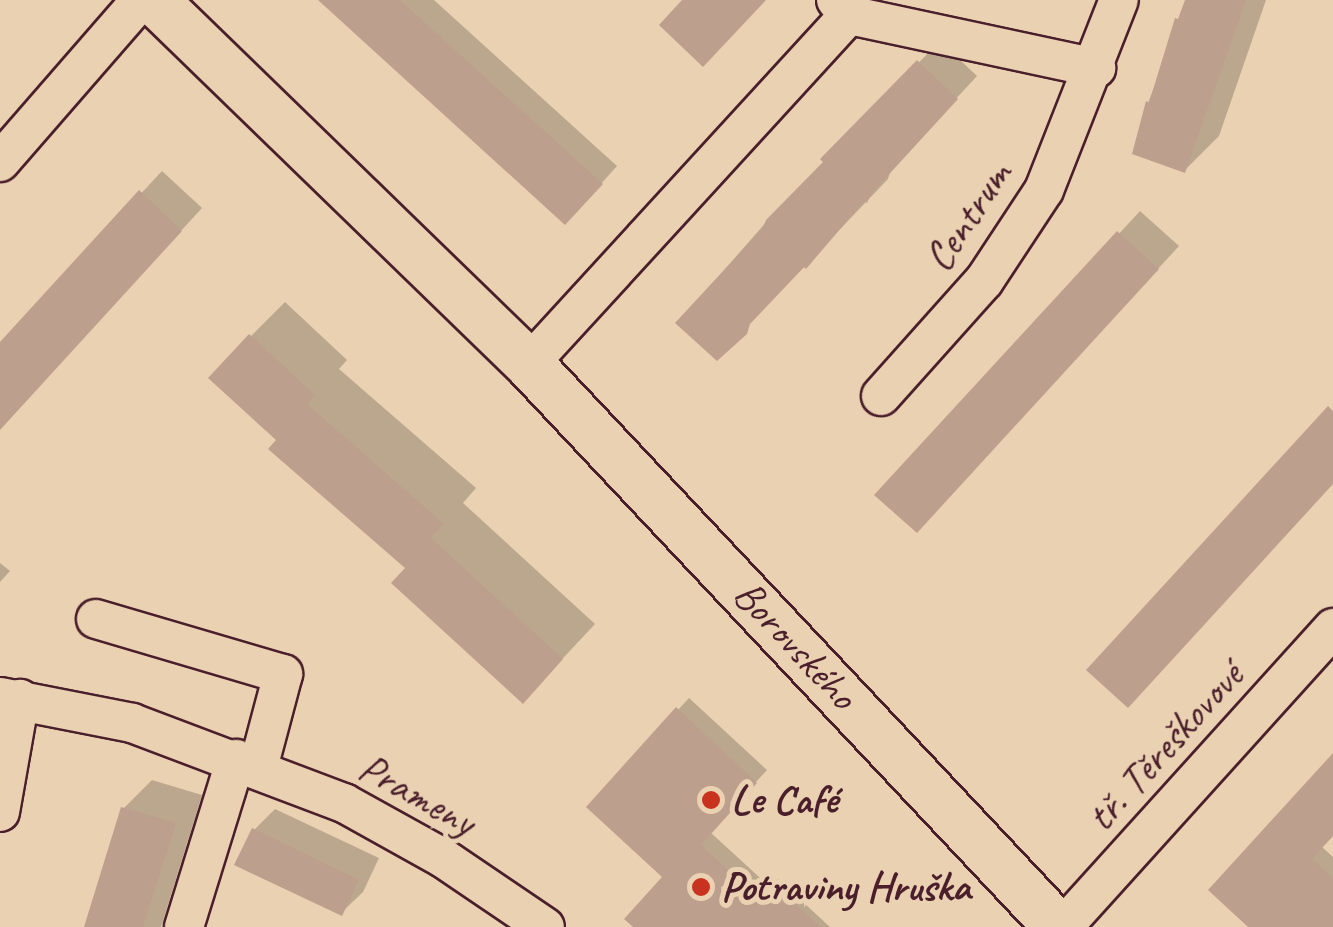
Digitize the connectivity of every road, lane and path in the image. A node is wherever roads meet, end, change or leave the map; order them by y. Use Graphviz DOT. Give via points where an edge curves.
graph roads {
  1 [pos="141,0"];
  2 [pos="154,0"];
  3 [pos="1120,0"];
  4 [pos="843,7"];
  5 [pos="1096,68"];
  6 [pos="0,162"];
  7 [pos="529,364"];
  8 [pos="881,396"];
  9 [pos="96,619"];
  10 [pos="1333,628"];
  11 [pos="10,698"];
  12 [pos="247,763"];
  13 [pos="0,812"];
  14 [pos="184,927"];
  15 [pos="545,927"];
  16 [pos="1061,927"];
  1 -- 6 [label="street"];
  2 -- 7 [label="main road, Borovského"];
  3 -- 5 [label="street, Centrum"];
  4 -- 5 [label="street"];
  4 -- 7 [label="street"];
  5 -- 8 [label="street, Centrum" via="1044,190 984,281"];
  7 -- 16 [label="main road, Borovského"];
  9 -- 12 [label="street" via="283,674"];
  10 -- 16 [label="street, tř. Těreškovové"];
  11 -- 12 [label="street, Prameny" via="132,723"];
  11 -- 13 [label="street"];
  12 -- 14 [label="street"];
  12 -- 15 [label="street, Prameny" via="360,812"];
}
